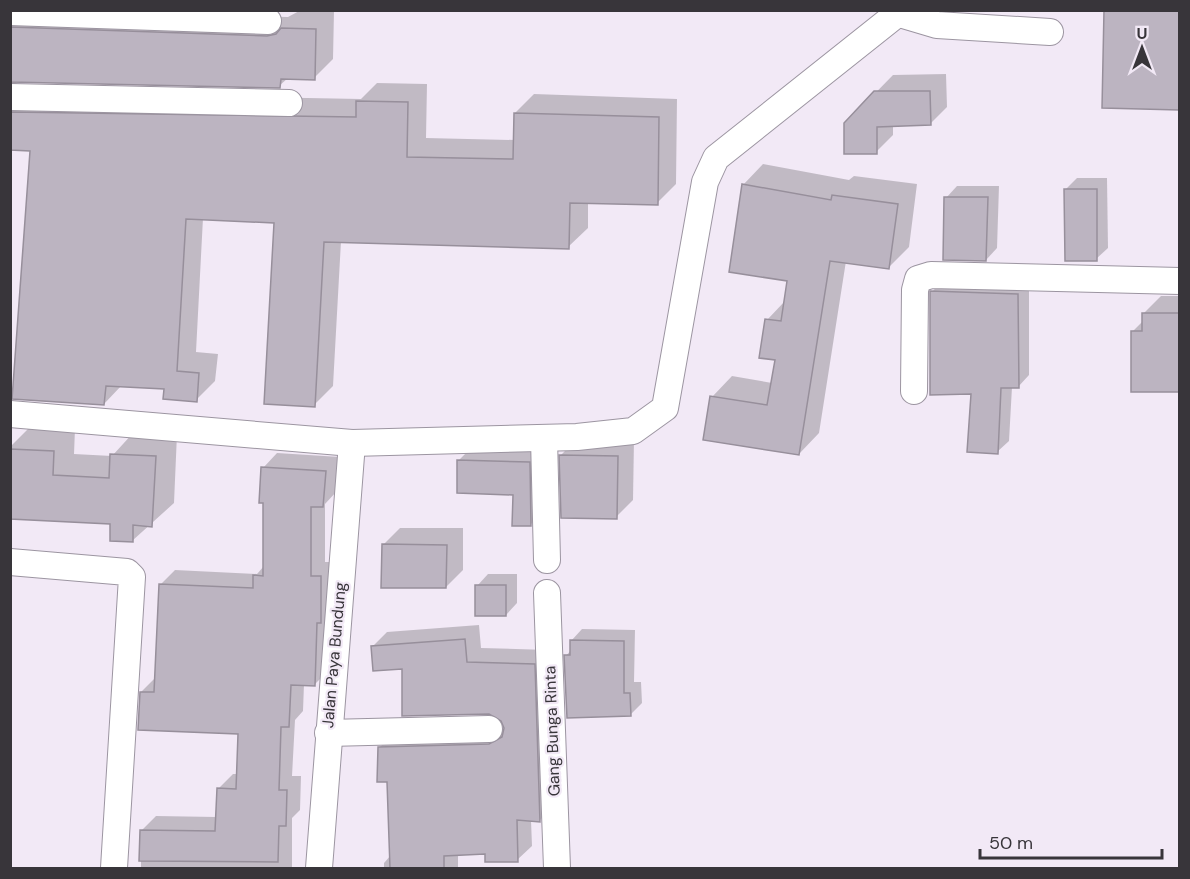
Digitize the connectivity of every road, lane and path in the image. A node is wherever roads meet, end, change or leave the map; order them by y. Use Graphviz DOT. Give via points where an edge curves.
graph roads {
  1 [pos="10,12"];
  2 [pos="901,13"];
  3 [pos="268,21"];
  4 [pos="1050,32"];
  5 [pos="10,97"];
  6 [pos="289,103"];
  7 [pos="1179,281"];
  8 [pos="914,391"];
  9 [pos="10,414"];
  10 [pos="544,438"];
  11 [pos="352,443"];
  12 [pos="547,560"];
  13 [pos="10,562"];
  14 [pos="547,593"];
  15 [pos="489,729"];
  16 [pos="328,733"];
  17 [pos="114,868"];
  18 [pos="319,868"];
  19 [pos="557,868"];
  1 -- 3 [label="street"];
  2 -- 4 [label="street" via="937,25"];
  2 -- 10 [label="street" via="716,158 705,182 665,408 633,431"];
  5 -- 6 [label="street"];
  7 -- 8 [label="street" via="931,275 918,279"];
  9 -- 11 [label="street"];
  10 -- 11 [label="street"];
  10 -- 12 [label="street"];
  11 -- 16 [label="street, Jalan Paya Bundung"];
  13 -- 17 [label="street" via="127,572 132,577"];
  14 -- 19 [label="street, Gang Bunga Rinta"];
  15 -- 16 [label="street"];
  16 -- 18 [label="street, Jalan Paya Bundung"];
}
